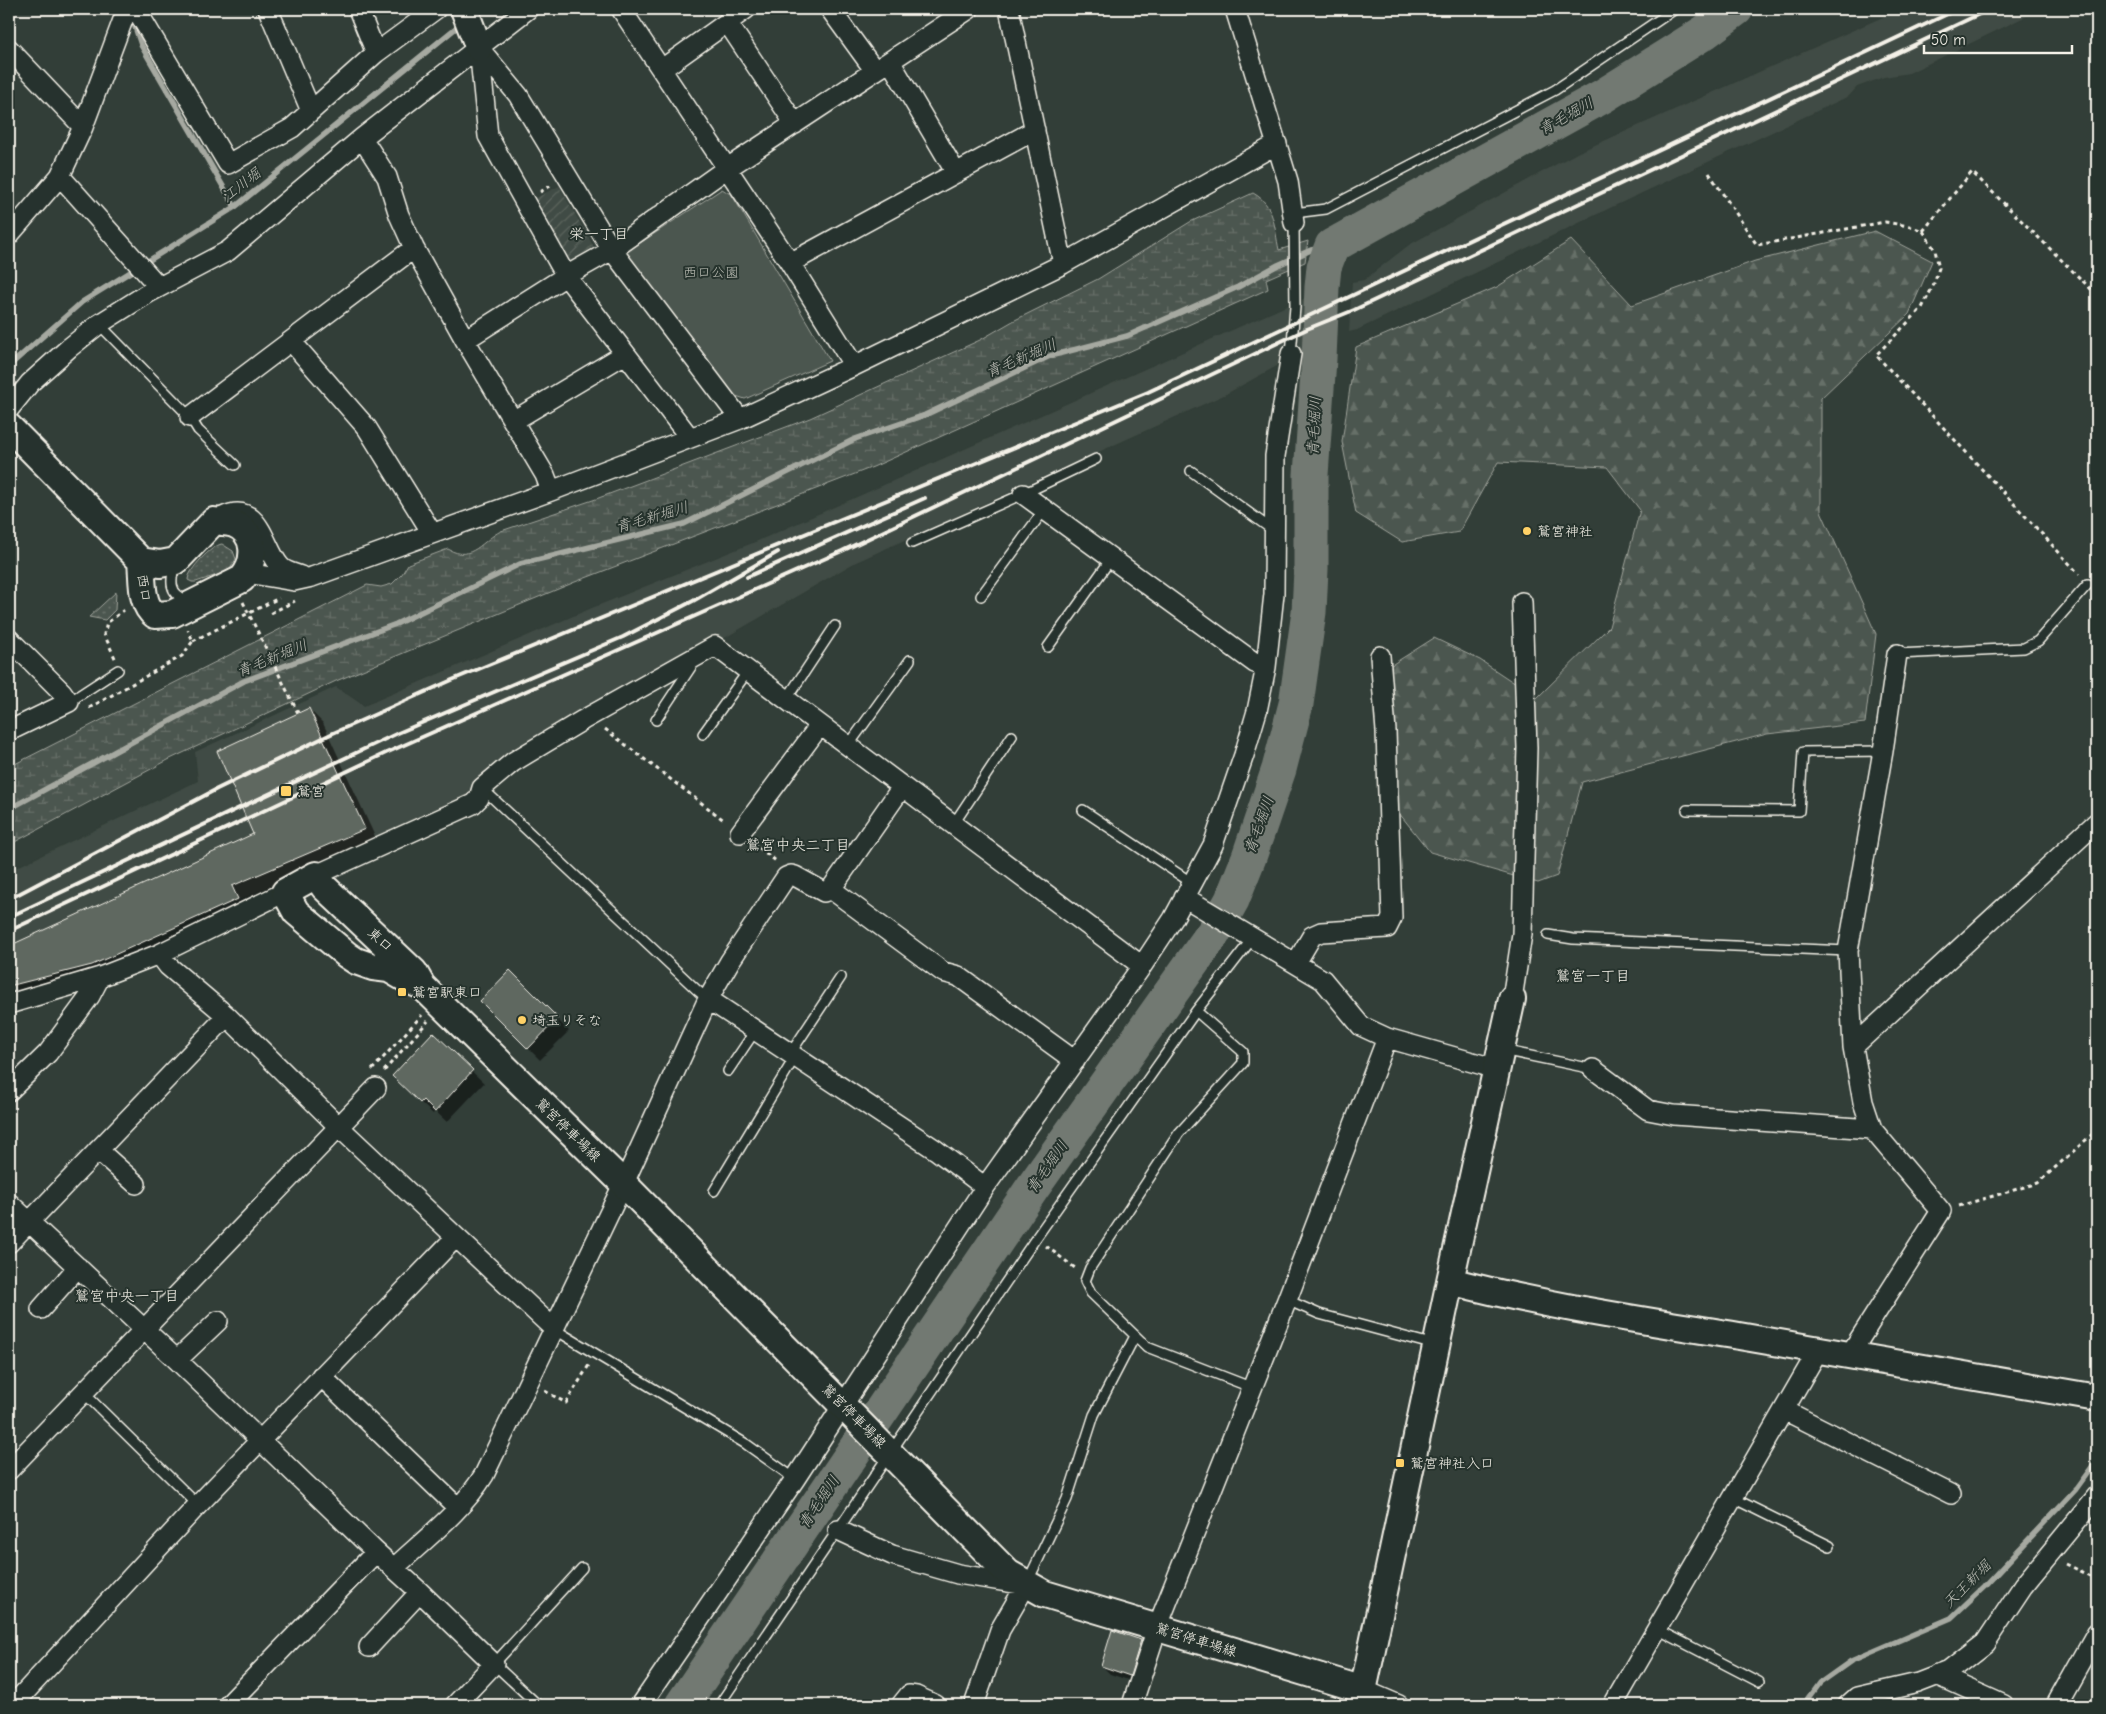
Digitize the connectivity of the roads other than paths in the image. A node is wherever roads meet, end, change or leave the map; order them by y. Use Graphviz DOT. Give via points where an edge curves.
graph roads {
  1 [pos="113,9"];
  2 [pos="127,9"];
  3 [pos="136,9"];
  4 [pos="268,9"];
  5 [pos="358,9"];
  6 [pos="436,9"];
  7 [pos="464,9"];
  8 [pos="528,9"];
  9 [pos="621,9"];
  10 [pos="746,9"];
  11 [pos="830,9"];
  12 [pos="969,9"];
  13 [pos="1009,9"];
  14 [pos="1235,9"];
  15 [pos="1675,9"];
  16 [pos="727,22"];
  17 [pos="120,28"];
  18 [pos="479,48"];
  19 [pos="9,49"];
  20 [pos="376,53"];
  21 [pos="883,66"];
  22 [pos="662,69"];
  23 [pos="311,110"];
  24 [pos="795,124"];
  25 [pos="83,126"];
  26 [pos="1034,130"];
  27 [pos="362,138"];
  28 [pos="1277,144"];
  29 [pos="726,169"];
  30 [pos="956,173"];
  31 [pos="60,176"];
  32 [pos="1294,224"];
  33 [pos="10,230"];
  34 [pos="414,248"];
  35 [pos="612,250"];
  36 [pos="790,263"];
  37 [pos="1063,264"];
  38 [pos="566,276"];
  39 [pos="159,287"];
  40 [pos="99,324"];
  41 [pos="465,340"];
  42 [pos="291,341"];
  43 [pos="625,354"];
  44 [pos="1290,354"];
  45 [pos="854,366"];
  46 [pos="9,409"];
  47 [pos="190,418"];
  48 [pos="740,419"];
  49 [pos="513,421"];
  50 [pos="9,427"];
  51 [pos="690,438"];
  52 [pos="1096,459"];
  53 [pos="235,465"];
  54 [pos="1191,471"];
  55 [pos="551,491"];
  56 [pos="1023,494"];
  57 [pos="1044,510"];
  58 [pos="214,522"];
  59 [pos="1274,528"];
  60 [pos="432,533"];
  61 [pos="912,543"];
  62 [pos="1112,559"];
  63 [pos="176,561"];
  64 [pos="141,562"];
  65 [pos="248,573"];
  66 [pos="307,579"];
  67 [pos="2088,584"];
  68 [pos="981,596"];
  69 [pos="1522,602"];
  70 [pos="197,603"];
  71 [pos="835,626"];
  72 [pos="9,639"];
  73 [pos="1048,647"];
  74 [pos="1897,654"];
  75 [pos="699,655"];
  76 [pos="1380,656"];
  77 [pos="910,660"];
  78 [pos="118,666"];
  79 [pos="1266,667"];
  80 [pos="748,671"];
  81 [pos="786,700"];
  82 [pos="69,702"];
  83 [pos="656,720"];
  84 [pos="820,725"];
  85 [pos="9,731"];
  86 [pos="703,734"];
  87 [pos="1012,736"];
  88 [pos="848,746"];
  89 [pos="1883,751"];
  90 [pos="902,787"];
  91 [pos="482,788"];
  92 [pos="1083,810"];
  93 [pos="1687,810"];
  94 [pos="2097,822"];
  95 [pos="953,825"];
  96 [pos="740,833"];
  97 [pos="316,875"];
  98 [pos="831,888"];
  99 [pos="285,892"];
  100 [pos="1190,894"];
  101 [pos="342,904"];
  102 [pos="320,932"];
  103 [pos="1249,936"];
  104 [pos="1548,936"];
  105 [pos="1848,951"];
  106 [pos="159,954"];
  107 [pos="1296,963"];
  108 [pos="1142,966"];
  109 [pos="100,977"];
  110 [pos="841,977"];
  111 [pos="422,986"];
  112 [pos="708,999"];
  113 [pos="1512,999"];
  114 [pos="9,1004"];
  115 [pos="1196,1011"];
  116 [pos="227,1016"];
  117 [pos="755,1031"];
  118 [pos="1387,1038"];
  119 [pos="1853,1047"];
  120 [pos="793,1055"];
  121 [pos="1499,1060"];
  122 [pos="1075,1061"];
  123 [pos="1593,1069"];
  124 [pos="728,1071"];
  125 [pos="372,1082"];
  126 [pos="9,1091"];
  127 [pos="340,1127"];
  128 [pos="1872,1129"];
  129 [pos="98,1150"];
  130 [pos="136,1184"];
  131 [pos="624,1184"];
  132 [pos="986,1187"];
  133 [pos="714,1191"];
  134 [pos="9,1203"];
  135 [pos="29,1222"];
  136 [pos="456,1237"];
  137 [pos="9,1243"];
  138 [pos="78,1267"];
  139 [pos="1450,1281"];
  140 [pos="1287,1300"];
  141 [pos="41,1308"];
  142 [pos="218,1320"];
  143 [pos="554,1328"];
  144 [pos="144,1329"];
  145 [pos="1135,1336"];
  146 [pos="1436,1345"];
  147 [pos="1819,1349"];
  148 [pos="1850,1354"];
  149 [pos="177,1360"];
  150 [pos="322,1376"];
  151 [pos="1253,1388"];
  152 [pos="83,1392"];
  153 [pos="2097,1398"];
  154 [pos="848,1409"];
  155 [pos="1784,1410"];
  156 [pos="261,1442"];
  157 [pos="888,1450"];
  158 [pos="9,1470"];
  159 [pos="795,1479"];
  160 [pos="1951,1494"];
  161 [pos="2097,1496"];
  162 [pos="1733,1498"];
  163 [pos="198,1505"];
  164 [pos="458,1508"];
  165 [pos="838,1530"];
  166 [pos="1830,1546"];
  167 [pos="376,1552"];
  168 [pos="394,1568"];
  169 [pos="582,1568"];
  170 [pos="1026,1585"];
  171 [pos="420,1592"];
  172 [pos="1157,1628"];
  173 [pos="1657,1629"];
  174 [pos="2097,1632"];
  175 [pos="369,1647"];
  176 [pos="2090,1663"];
  177 [pos="494,1664"];
  178 [pos="1937,1675"];
  179 [pos="1759,1682"];
  180 [pos="1362,1698"];
  181 [pos="1972,1699"];
  182 [pos="1619,1704"];
  183 [pos="13,1705"];
  184 [pos="228,1705"];
  185 [pos="455,1705"];
  186 [pos="538,1705"];
  187 [pos="641,1705"];
  188 [pos="719,1705"];
  189 [pos="901,1705"];
  190 [pos="936,1705"];
  191 [pos="974,1705"];
  192 [pos="1132,1705"];
  193 [pos="1399,1705"];
  194 [pos="1848,1705"];
  195 [pos="2004,1705"];
  196 [pos="2056,1705"];
  1 -- 17 [label="street"];
  2 -- 17 [label="street"];
  3 -- 23 [label="street" via="228,164 292,128"];
  4 -- 23 [label="street"];
  5 -- 20 [label="street"];
  6 -- 20 [label="street"];
  7 -- 18 [label="street"];
  8 -- 18 [label="street"];
  9 -- 22 [label="street"];
  10 -- 16 [label="street"];
  11 -- 21 [label="street"];
  12 -- 21 [label="street"];
  13 -- 26 [label="street"];
  14 -- 28 [label="street"];
  15 -- 32 [label="lane" via="1555,90"];
  16 -- 22 [label="street"];
  16 -- 24 [label="street"];
  17 -- 25 [label="street"];
  18 -- 27 [label="street"];
  18 -- 35 [label="street" via="518,95"];
  18 -- 38 [label="street" via="488,136"];
  19 -- 25 [label="street"];
  20 -- 23 [label="street"];
  21 -- 24 [label="street"];
  21 -- 30 [label="street"];
  22 -- 29 [label="street"];
  24 -- 29 [label="street"];
  25 -- 31 [label="street"];
  26 -- 30 [label="street"];
  26 -- 37 [label="street"];
  27 -- 34 [label="street" via="388,177 399,215"];
  27 -- 39 [label="street" via="228,251"];
  28 -- 32 [label="street" via="1288,181"];
  28 -- 37 [label="street"];
  29 -- 35 [label="street"];
  29 -- 36 [label="street"];
  30 -- 36 [label="street"];
  31 -- 33 [label="street"];
  31 -- 39 [label="street"];
  32 -- 44 [label="lane" via="1295,307"];
  34 -- 41 [label="street"];
  34 -- 42 [label="street"];
  35 -- 38 [label="street"];
  35 -- 48 [label="street"];
  36 -- 45 [label="street"];
  37 -- 45 [label="street"];
  38 -- 41 [label="street"];
  38 -- 43 [label="street"];
  39 -- 40 [label="street"];
  40 -- 46 [label="street" via="30,383"];
  40 -- 47 [label="lane"];
  41 -- 49 [label="street"];
  42 -- 47 [label="street"];
  42 -- 60 [label="street" via="367,428"];
  43 -- 49 [label="street"];
  43 -- 51 [label="street"];
  44 -- 59 [label="street" via="1276,433"];
  45 -- 48 [label="street"];
  47 -- 53 [label="lane" via="198,430"];
  48 -- 51 [label="street"];
  49 -- 55 [label="street"];
  50 -- 64 [label="street"];
  51 -- 55 [label="street"];
  52 -- 56 [label="lane"];
  54 -- 59 [label="lane"];
  55 -- 60 [label="street"];
  56 -- 57 [label="street"];
  56 -- 61 [label="lane"];
  57 -- 62 [label="street"];
  57 -- 68 [label="lane"];
  58 -- 63 [label="street"];
  58 -- 65 [label="street" via="234,524 248,536 253,549"];
  58 -- 66 [label="street" via="227,515 250,517 260,526 279,566"];
  59 -- 79 [label="street" via="1274,594"];
  60 -- 66 [label="street"];
  62 -- 73 [label="lane"];
  62 -- 79 [label="street" via="1255,663"];
  63 -- 64 [label="street, 西口" via="160,564"];
  63 -- 70 [label="lane" via="172,588 175,594"];
  64 -- 70 [label="street, 西口" via="145,602 147,609 155,615 172,614"];
  65 -- 66 [label="street" via="285,580"];
  65 -- 70 [label="street, 西口"];
  67 -- 74 [label="lane" via="2038,642 2024,648"];
  69 -- 113 [label="street" via="1527,748 1522,934"];
  71 -- 81 [label="lane"];
  72 -- 82 [label="street"];
  74 -- 89 [label="street"];
  75 -- 80 [label="street" via="715,646"];
  75 -- 83 [label="lane"];
  75 -- 91 [label="street" via="588,716 513,762"];
  76 -- 107 [label="street" via="1386,731 1392,918 1387,928 1321,932 1312,936"];
  77 -- 88 [label="lane"];
  78 -- 82 [label="lane"];
  79 -- 100 [label="street" via="1255,720 1216,836"];
  80 -- 81 [label="street"];
  80 -- 86 [label="lane"];
  81 -- 84 [label="street"];
  82 -- 85 [label="street"];
  84 -- 88 [label="street"];
  84 -- 96 [label="street"];
  87 -- 95 [label="lane"];
  88 -- 90 [label="street"];
  89 -- 93 [label="lane" via="1803,752 1799,811"];
  89 -- 105 [label="street"];
  90 -- 95 [label="street"];
  90 -- 98 [label="street"];
  91 -- 97 [label="street" via="473,804"];
  91 -- 112 [label="lane"];
  92 -- 100 [label="lane"];
  94 -- 119 [label="street"];
  95 -- 108 [label="street"];
  97 -- 99 [label="street"];
  97 -- 101 [label="street, 東口"];
  98 -- 112 [label="street" via="824,892 790,875 786,877"];
  98 -- 122 [label="street" via="943,972 958,976"];
  99 -- 102 [label="street, 東口" via="296,912"];
  99 -- 106 [label="street"];
  100 -- 103 [label="street"];
  100 -- 108 [label="street"];
  101 -- 102 [label="street" via="329,902 322,905 316,916"];
  101 -- 111 [label="street, 東口" via="414,972"];
  102 -- 111 [label="street, 東口" via="356,961 389,969"];
  103 -- 107 [label="street"];
  103 -- 115 [label="lane"];
  104 -- 105 [label="lane"];
  105 -- 119 [label="street"];
  106 -- 109 [label="street"];
  106 -- 116 [label="street" via="168,966"];
  107 -- 118 [label="street" via="1323,980 1362,1026"];
  108 -- 122 [label="street"];
  109 -- 114 [label="street"];
  109 -- 126 [label="street" via="48,1053"];
  110 -- 120 [label="lane"];
  111 -- 131 [label="street, 鷲宮停車場線"];
  112 -- 117 [label="street"];
  112 -- 131 [label="street"];
  113 -- 121 [label="street"];
  115 -- 145 [label="lane" via="1243,1052 1243,1063 1179,1133 1085,1281 1091,1293"];
  115 -- 157 [label="lane"];
  116 -- 127 [label="street"];
  116 -- 129 [label="street"];
  117 -- 120 [label="street"];
  117 -- 124 [label="lane"];
  118 -- 121 [label="street"];
  118 -- 140 [label="street"];
  119 -- 128 [label="street" via="1863,1102"];
  120 -- 132 [label="street"];
  120 -- 133 [label="lane"];
  121 -- 123 [label="lane"];
  121 -- 139 [label="street"];
  122 -- 132 [label="street"];
  123 -- 128 [label="street" via="1648,1110 1674,1115"];
  125 -- 127 [label="street"];
  127 -- 136 [label="street"];
  127 -- 144 [label="street"];
  128 -- 148 [label="street" via="1941,1212"];
  129 -- 130 [label="street"];
  129 -- 135 [label="street"];
  131 -- 143 [label="street"];
  131 -- 154 [label="street, 鷲宮停車場線"];
  132 -- 154 [label="street"];
  134 -- 135 [label="street"];
  135 -- 137 [label="street"];
  135 -- 138 [label="street"];
  136 -- 143 [label="street"];
  136 -- 150 [label="street"];
  138 -- 141 [label="street"];
  138 -- 144 [label="street"];
  139 -- 146 [label="street"];
  139 -- 147 [label="street" via="1498,1294"];
  140 -- 146 [label="lane" via="1319,1314"];
  140 -- 151 [label="street"];
  142 -- 149 [label="street"];
  143 -- 159 [label="lane" via="746,1444"];
  143 -- 164 [label="street" via="484,1475"];
  144 -- 149 [label="street"];
  144 -- 152 [label="street"];
  145 -- 151 [label="lane" via="1147,1347"];
  145 -- 170 [label="lane" via="1094,1415 1067,1499"];
  146 -- 180 [label="street"];
  147 -- 148 [label="street"];
  147 -- 155 [label="street"];
  148 -- 153 [label="street"];
  149 -- 156 [label="street"];
  150 -- 156 [label="street"];
  150 -- 164 [label="street"];
  151 -- 172 [label="street"];
  152 -- 158 [label="street"];
  152 -- 163 [label="lane"];
  154 -- 157 [label="street, 鷲宮停車場線"];
  154 -- 159 [label="street"];
  155 -- 160 [label="street"];
  155 -- 162 [label="street"];
  156 -- 163 [label="street"];
  156 -- 167 [label="street"];
  157 -- 165 [label="lane"];
  157 -- 170 [label="street, 鷲宮停車場線" via="1008,1573"];
  159 -- 187 [label="street"];
  161 -- 178 [label="street" via="2023,1586 1985,1644 1949,1671"];
  162 -- 166 [label="lane"];
  162 -- 173 [label="street"];
  163 -- 183 [label="street"];
  164 -- 168 [label="street"];
  165 -- 170 [label="street" via="892,1555 958,1574"];
  165 -- 188 [label="lane"];
  167 -- 168 [label="street"];
  167 -- 184 [label="street"];
  168 -- 171 [label="street"];
  169 -- 177 [label="lane"];
  170 -- 172 [label="street, 鷲宮停車場線" via="1045,1594"];
  170 -- 191 [label="street" via="1000,1630"];
  171 -- 175 [label="street"];
  171 -- 177 [label="street"];
  172 -- 180 [label="street, 鷲宮停車場線"];
  172 -- 192 [label="street"];
  173 -- 179 [label="lane"];
  173 -- 182 [label="street"];
  174 -- 176 [label="street"];
  176 -- 196 [label="street"];
  177 -- 185 [label="street"];
  177 -- 186 [label="lane"];
  178 -- 181 [label="street"];
  178 -- 194 [label="street" via="1918,1683 1857,1697"];
  180 -- 193 [label="street"];
  181 -- 195 [label="street"];
  189 -- 190 [label="street" via="909,1695"];
}
